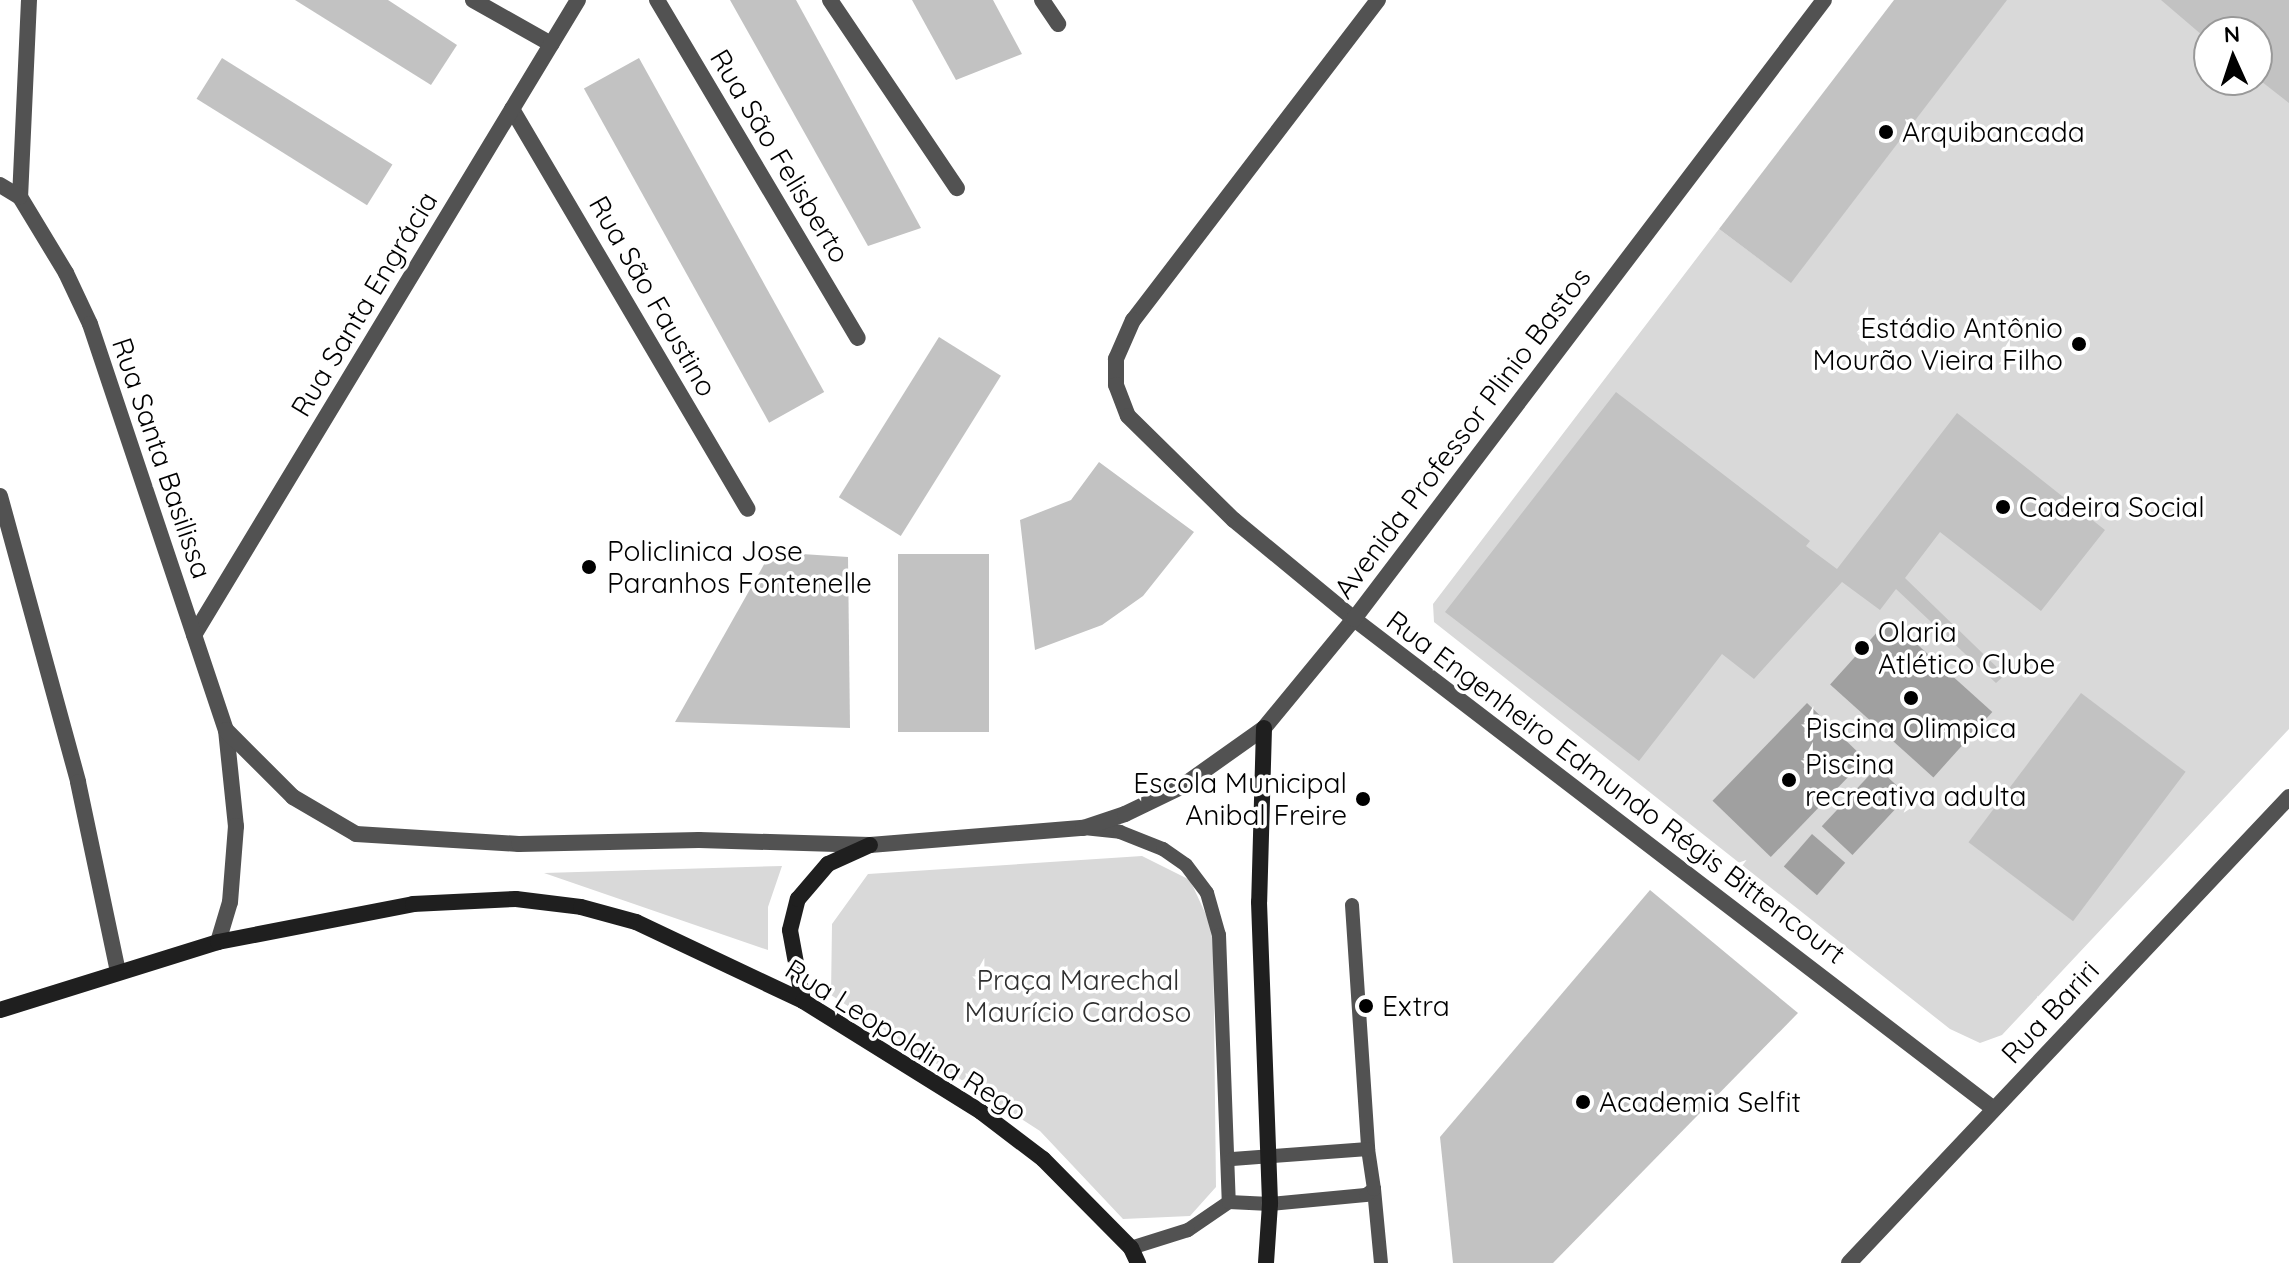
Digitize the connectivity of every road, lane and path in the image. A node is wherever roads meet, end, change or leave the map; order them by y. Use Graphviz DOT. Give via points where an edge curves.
graph roads {
  1 [pos="29,0"];
  2 [pos="473,0"];
  3 [pos="578,0"];
  4 [pos="657,0"];
  5 [pos="830,0"];
  6 [pos="1042,0"];
  7 [pos="1378,0"];
  8 [pos="1824,0"];
  9 [pos="1058,24"];
  10 [pos="551,44"];
  11 [pos="512,109"];
  12 [pos="0,185"];
  13 [pos="957,188"];
  14 [pos="20,197"];
  15 [pos="858,338"];
  16 [pos="0,496"];
  17 [pos="748,509"];
  18 [pos="1354,619"];
  19 [pos="194,635"];
  20 [pos="1264,728"];
  21 [pos="226,730"];
  22 [pos="2289,797"];
  23 [pos="1083,828"];
  24 [pos="870,845"];
  25 [pos="1352,905"];
  26 [pos="218,942"];
  27 [pos="118,971"];
  28 [pos="803,1001"];
  29 [pos="0,1010"];
  30 [pos="1994,1109"];
  31 [pos="1368,1149"];
  32 [pos="1232,1159"];
  33 [pos="1269,1160"];
  34 [pos="1374,1189"];
  35 [pos="1229,1202"];
  36 [pos="1270,1204"];
  37 [pos="1135,1256"];
  38 [pos="1266,1263"];
  39 [pos="1381,1263"];
  40 [pos="1849,1263"];
  1 -- 14 [label="street"];
  2 -- 10 [label="street"];
  3 -- 10 [label="street, Rua Santa Engrácia"];
  4 -- 15 [label="street, Rua São Felisberto"];
  5 -- 13 [label="street"];
  6 -- 9 [label="street"];
  7 -- 18 [label="street, Rua Engenheiro Edmundo Régis Bittencourt" via="1133,320 1116,359 1116,385 1128,416 1154,446"];
  8 -- 18 [label="street, Avenida Professor Plinio Bastos"];
  10 -- 11 [label="street, Rua Santa Engrácia"];
  11 -- 17 [label="street, Rua São Faustino"];
  11 -- 19 [label="street, Rua Santa Engrácia"];
  12 -- 14 [label="street"];
  14 -- 19 [label="street, Rua Santa Basilissa" via="90,324"];
  16 -- 27 [label="street" via="78,782"];
  18 -- 20 [label="street, Avenida Professor Plinio Bastos"];
  18 -- 30 [label="street, Rua Engenheiro Edmundo Régis Bittencourt"];
  19 -- 21 [label="street, Rua Santa Basilissa"];
  20 -- 23 [label="street, Avenida Professor Plinio Bastos" via="1181,787"];
  20 -- 33 [label="main road" via="1259,902"];
  21 -- 24 [label="street" via="293,797 356,834 519,844 699,840"];
  21 -- 26 [label="street, Rua Santa Basilissa" via="236,838 230,902"];
  22 -- 30 [label="street, Rua Bariri"];
  23 -- 24 [label="street"];
  23 -- 32 [label="lane" via="1120,832 1163,849 1186,865 1217,914"];
  24 -- 28 [label="main road" via="828,864 798,899 790,930"];
  25 -- 31 [label="lane"];
  26 -- 27 [label="main road, Rua Leopoldina Rego"];
  26 -- 28 [label="main road, Rua Leopoldina Rego" via="413,904 516,899 581,907 636,922"];
  27 -- 29 [label="main road, Rua Leopoldina Rego"];
  28 -- 37 [label="main road, Rua Leopoldina Rego" via="981,1112 1043,1159"];
  30 -- 40 [label="street, Rua Bariri"];
  31 -- 33 [label="lane"];
  31 -- 34 [label="lane"];
  32 -- 33 [label="lane"];
  32 -- 35 [label="lane"];
  33 -- 36 [label="main road"];
  34 -- 36 [label="lane" via="1366,1195"];
  34 -- 39 [label="lane"];
  35 -- 36 [label="lane"];
  35 -- 37 [label="lane"];
  36 -- 38 [label="main road"];
}
